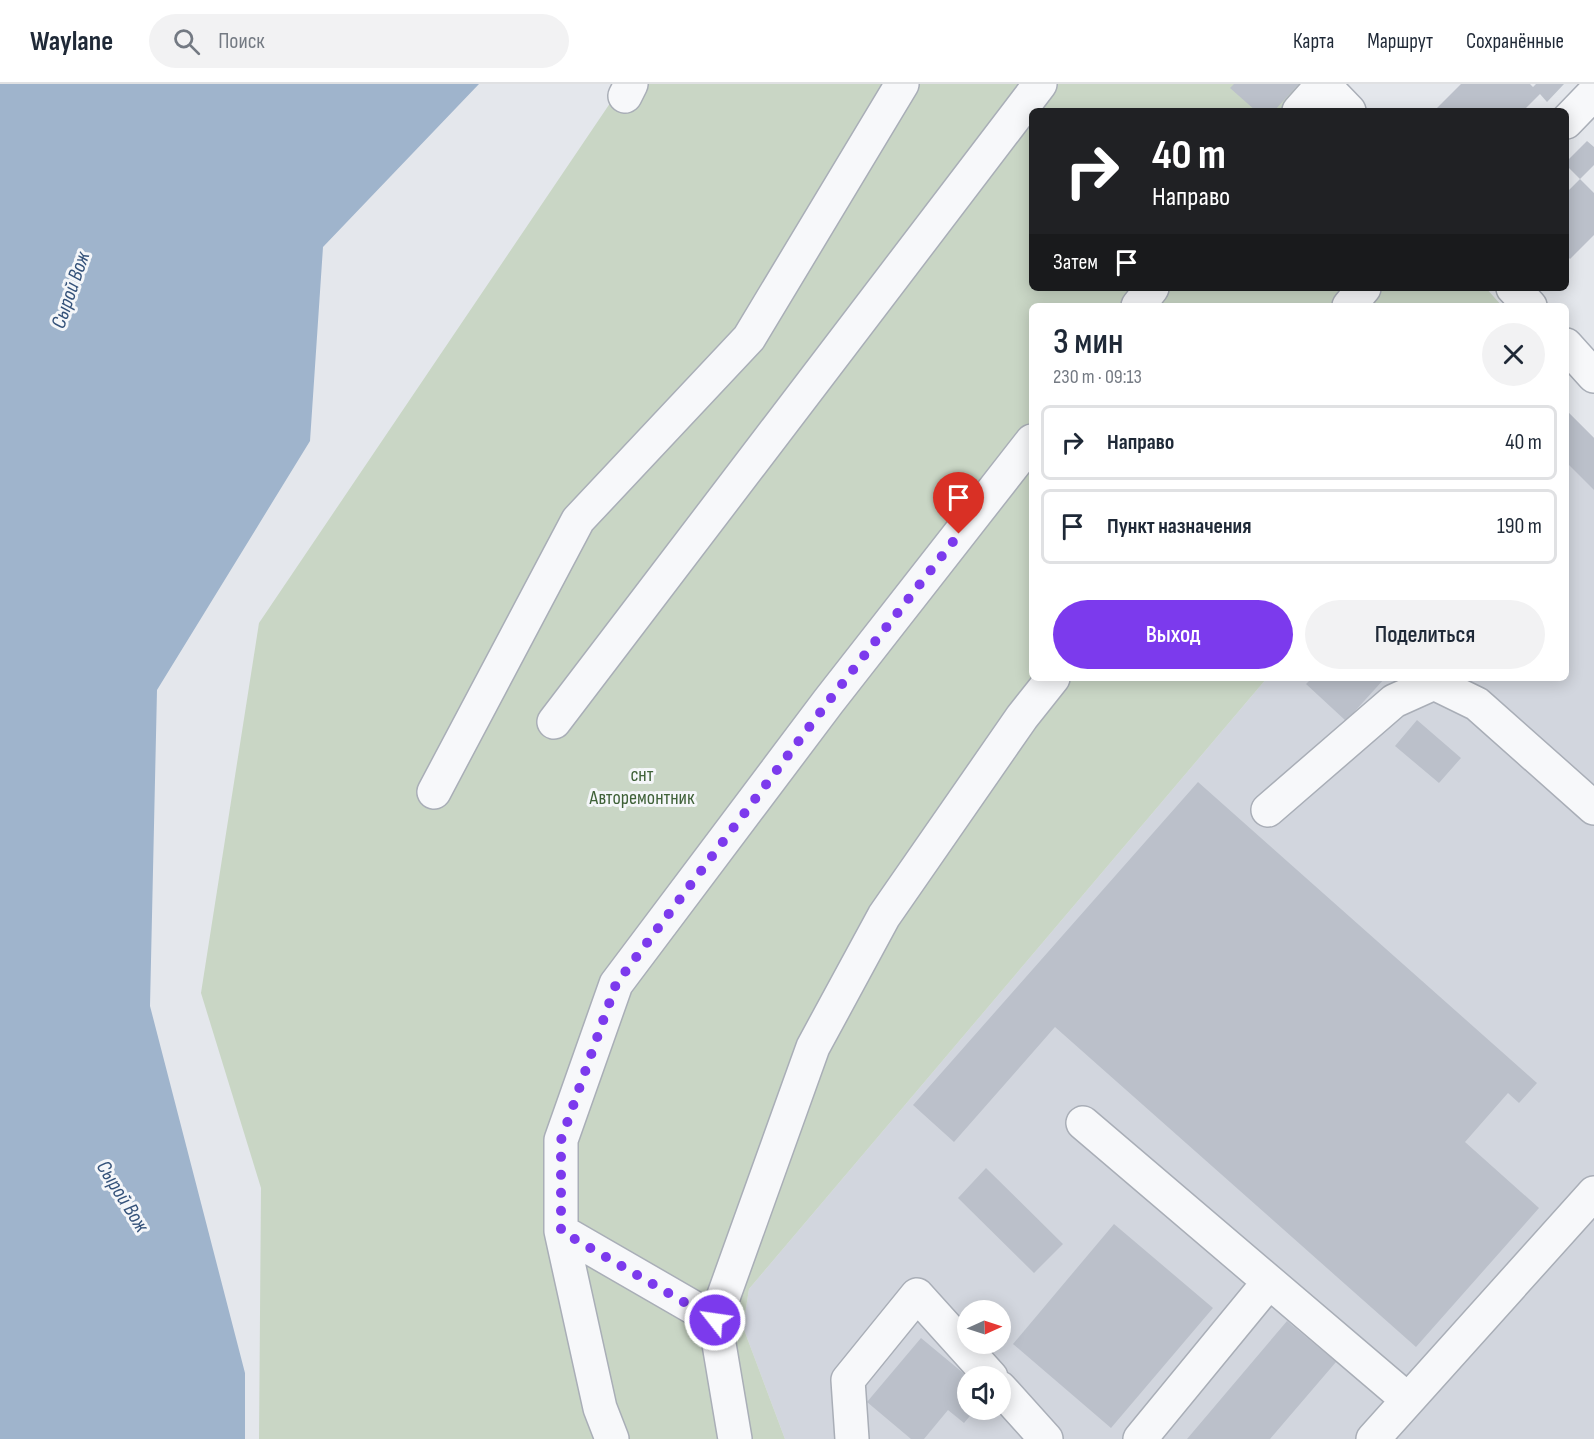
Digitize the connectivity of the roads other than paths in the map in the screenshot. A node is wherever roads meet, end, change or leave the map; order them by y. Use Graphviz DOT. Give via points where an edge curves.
graph roads {
  1 [pos="902,84"];
  2 [pos="1040,84"];
  3 [pos="1323,84"];
  4 [pos="1594,93"];
  5 [pos="1302,108"];
  6 [pos="1345,108"];
  7 [pos="1569,119"];
  8 [pos="1150,291"];
  9 [pos="1362,291"];
  10 [pos="1516,291"];
  11 [pos="1140,303"];
  12 [pos="1352,303"];
  13 [pos="1527,303"];
  14 [pos="1569,348"];
  15 [pos="1594,376"];
  16 [pos="1029,445"];
  17 [pos="1051,681"];
  18 [pos="554,722"];
  19 [pos="434,792"];
  20 [pos="1594,808"];
  21 [pos="1268,810"];
  22 [pos="1083,1123"];
  23 [pos="1594,1193"];
  24 [pos="561,1231"];
  25 [pos="1269,1281"];
  26 [pos="715,1320"];
  27 [pos="981,1366"];
  28 [pos="1011,1400"];
  29 [pos="1408,1400"];
  30 [pos="612,1439"];
  31 [pos="735,1439"];
  32 [pos="852,1439"];
  33 [pos="1046,1439"];
  34 [pos="1140,1439"];
  35 [pos="1373,1439"];
  1 -- 19 [label="street" via="749,338 578,520"];
  2 -- 18 [label="street"];
  3 -- 5 [label="street"];
  3 -- 6 [label="street"];
  4 -- 7 [label="street"];
  8 -- 11 [label="street"];
  9 -- 12 [label="street"];
  10 -- 13 [label="street"];
  14 -- 15 [label="street"];
  16 -- 24 [label="street" via="828,702 616,984 561,1140"];
  17 -- 26 [label="street" via="884,916 813,1047"];
  20 -- 21 [label="street" via="1477,704 1434,683 1394,701"];
  22 -- 25 [label="street"];
  23 -- 29 [label="street"];
  24 -- 26 [label="street"];
  24 -- 30 [label="street" via="600,1408"];
  25 -- 29 [label="street"];
  25 -- 34 [label="street"];
  26 -- 31 [label="street"];
  27 -- 32 [label="street" via="917,1295 848,1380"];
  28 -- 33 [label="street"];
  29 -- 35 [label="street"];
}
